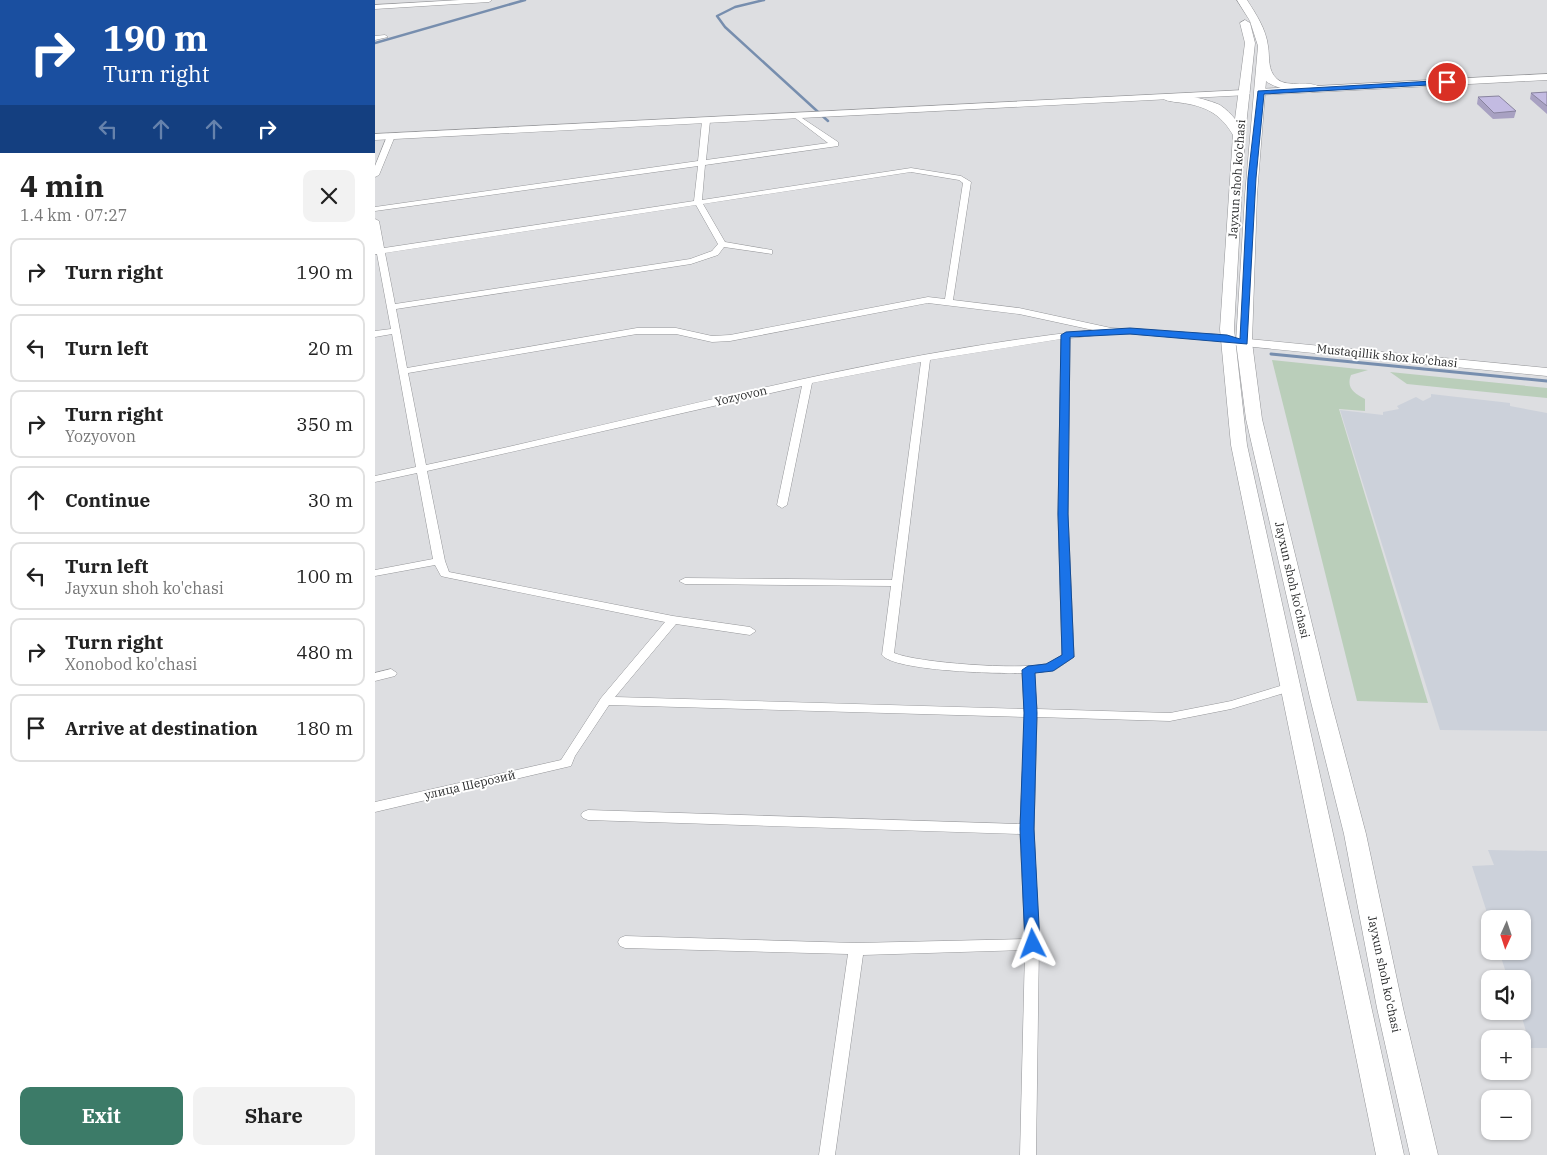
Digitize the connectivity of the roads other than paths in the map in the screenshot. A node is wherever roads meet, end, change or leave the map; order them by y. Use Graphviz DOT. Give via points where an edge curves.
graph roads {
  1 [pos="489,0"];
  2 [pos="1232,0"];
  3 [pos="1243,0"];
  4 [pos="375,7"];
  5 [pos="385,37"];
  6 [pos="375,38"];
  7 [pos="1263,62"];
  8 [pos="1547,77"];
  9 [pos="1316,89"];
  10 [pos="1253,92"];
  11 [pos="1167,98"];
  12 [pos="796,116"];
  13 [pos="705,121"];
  14 [pos="1239,135"];
  15 [pos="391,136"];
  16 [pos="375,137"];
  17 [pos="701,163"];
  18 [pos="375,175"];
  19 [pos="698,202"];
  20 [pos="375,209"];
  21 [pos="375,221"];
  22 [pos="722,244"];
  23 [pos="379,252"];
  24 [pos="769,252"];
  25 [pos="949,301"];
  26 [pos="391,307"];
  27 [pos="1111,330"];
  28 [pos="395,331"];
  29 [pos="375,334"];
  30 [pos="1066,335"];
  31 [pos="1234,336"];
  32 [pos="926,358"];
  33 [pos="1547,360"];
  34 [pos="405,371"];
  35 [pos="1547,372"];
  36 [pos="808,381"];
  37 [pos="422,469"];
  38 [pos="375,479"];
  39 [pos="782,505"];
  40 [pos="439,561"];
  41 [pos="375,573"];
  42 [pos="685,581"];
  43 [pos="897,583"];
  44 [pos="673,620"];
  45 [pos="750,631"];
  46 [pos="1028,670"];
  47 [pos="391,673"];
  48 [pos="375,677"];
  49 [pos="1290,687"];
  50 [pos="605,701"];
  51 [pos="1031,713"];
  52 [pos="375,807"];
  53 [pos="588,815"];
  54 [pos="1027,829"];
  55 [pos="625,942"];
  56 [pos="1033,944"];
  57 [pos="856,949"];
  58 [pos="827,1155"];
  59 [pos="1028,1155"];
  60 [pos="1390,1155"];
  61 [pos="1424,1155"];
  1 -- 4 [label="street"];
  2 -- 10 [label="highway, Jayxun shoh ko'chasi" via="1244,21 1250,43"];
  3 -- 7 [label="highway, Jayxun shoh ko'chasi" via="1255,21 1263,46"];
  5 -- 6 [label="street"];
  7 -- 9 [label="highway" via="1271,80 1293,87"];
  7 -- 10 [label="highway, Jayxun shoh ko'chasi"];
  8 -- 9 [label="main road"];
  9 -- 10 [label="main road"];
  10 -- 11 [label="main road"];
  10 -- 14 [label="highway, Jayxun shoh ko'chasi"];
  10 -- 31 [label="highway, Jayxun shoh ko'chasi" via="1251,185"];
  11 -- 12 [label="main road"];
  11 -- 14 [label="highway" via="1203,102 1223,110"];
  12 -- 13 [label="main road"];
  12 -- 17 [label="street" via="835,144"];
  13 -- 15 [label="main road"];
  13 -- 17 [label="street"];
  14 -- 31 [label="highway, Jayxun shoh ko'chasi"];
  15 -- 16 [label="main road"];
  15 -- 18 [label="street"];
  17 -- 19 [label="street"];
  17 -- 20 [label="street"];
  19 -- 22 [label="street"];
  19 -- 23 [label="street"];
  19 -- 25 [label="street" via="911,170 961,178 967,182"];
  21 -- 23 [label="street"];
  22 -- 24 [label="street"];
  22 -- 26 [label="street" via="715,253 691,261"];
  23 -- 26 [label="street"];
  25 -- 27 [label="street"];
  25 -- 34 [label="street" via="903,304 730,338 712,339 677,331 637,331"];
  26 -- 28 [label="street"];
  27 -- 30 [label="street, Yozyovon"];
  27 -- 31 [label="street"];
  28 -- 29 [label="street"];
  28 -- 34 [label="street"];
  30 -- 32 [label="street, Yozyovon"];
  30 -- 46 [label="street" via="1063,514 1068,657 1049,668"];
  31 -- 33 [label="main road, Mustaqillik shox ko'chasi"];
  31 -- 35 [label="main road, Mustaqillik shox ko'chasi"];
  31 -- 49 [label="highway, Jayxun shoh ko'chasi" via="1239,445"];
  31 -- 61 [label="highway, Jayxun shoh ko'chasi" via="1355,834"];
  32 -- 36 [label="street, Yozyovon"];
  32 -- 43 [label="street"];
  34 -- 37 [label="street"];
  36 -- 37 [label="street, Yozyovon"];
  36 -- 39 [label="street"];
  37 -- 38 [label="street, Yozyovon"];
  37 -- 40 [label="street"];
  40 -- 41 [label="street"];
  40 -- 44 [label="street" via="445,574 453,577"];
  42 -- 43 [label="street"];
  43 -- 46 [label="street" via="888,655 892,659"];
  44 -- 45 [label="street"];
  44 -- 50 [label="street"];
  46 -- 51 [label="street"];
  47 -- 48 [label="street"];
  49 -- 51 [label="street" via="1170,717"];
  49 -- 60 [label="highway, Jayxun shoh ko'chasi"];
  50 -- 51 [label="street"];
  50 -- 52 [label="street, улица Шерозий" via="566,763"];
  51 -- 54 [label="street"];
  53 -- 54 [label="street"];
  54 -- 56 [label="street"];
  55 -- 57 [label="street"];
  56 -- 57 [label="street"];
  56 -- 59 [label="street"];
  57 -- 58 [label="street"];
}
